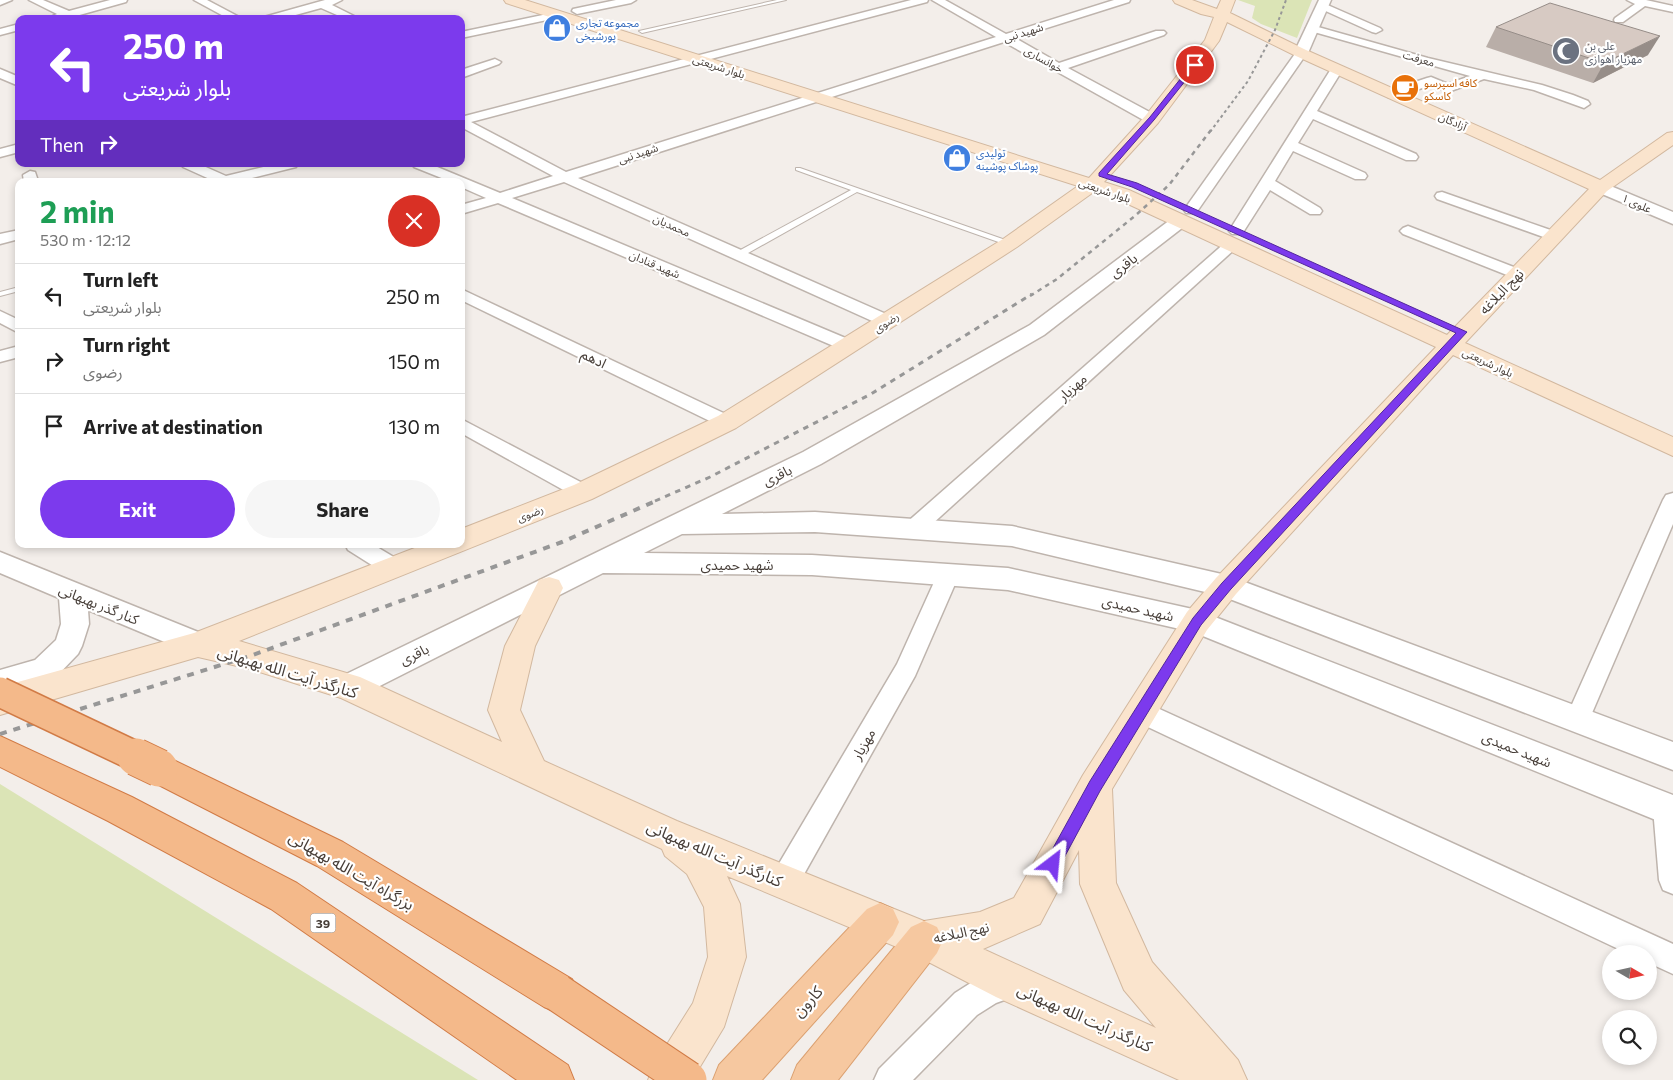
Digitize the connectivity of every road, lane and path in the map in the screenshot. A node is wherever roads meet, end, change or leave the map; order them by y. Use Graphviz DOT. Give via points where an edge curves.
graph roads {
  1 [pos="7,0"];
  2 [pos="34,0"];
  3 [pos="122,0"];
  4 [pos="199,0"];
  5 [pos="337,0"];
  6 [pos="511,0"];
  7 [pos="542,0"];
  8 [pos="628,0"];
  9 [pos="784,0"];
  10 [pos="923,0"];
  11 [pos="937,0"];
  12 [pos="1125,0"];
  13 [pos="1180,0"];
  14 [pos="1201,0"];
  15 [pos="1638,1"];
  16 [pos="0,2"];
  17 [pos="1324,3"];
  18 [pos="322,4"];
  19 [pos="1226,8"];
  20 [pos="1673,10"];
  21 [pos="577,11"];
  22 [pos="71,15"];
  23 [pos="76,15"];
  24 [pos="230,15"];
  25 [pos="282,15"];
  26 [pos="345,15"];
  27 [pos="557,15"];
  28 [pos="1619,20"];
  29 [pos="15,28"];
  30 [pos="1311,28"];
  31 [pos="1376,30"];
  32 [pos="642,31"];
  33 [pos="0,32"];
  34 [pos="1160,33"];
  35 [pos="465,34"];
  36 [pos="1005,38"];
  37 [pos="1301,53"];
  38 [pos="715,54"];
  39 [pos="696,59"];
  40 [pos="495,62"];
  41 [pos="1058,67"];
  42 [pos="1337,69"];
  43 [pos="0,73"];
  44 [pos="465,73"];
  45 [pos="1483,75"];
  46 [pos="15,85"];
  47 [pos="835,92"];
  48 [pos="1392,94"];
  49 [pos="816,97"];
  50 [pos="1584,104"];
  51 [pos="1310,113"];
  52 [pos="1152,119"];
  53 [pos="465,120"];
  54 [pos="465,123"];
  55 [pos="1673,136"];
  56 [pos="1290,145"];
  57 [pos="15,149"];
  58 [pos="0,153"];
  59 [pos="1411,157"];
  60 [pos="194,167"];
  61 [pos="279,167"];
  62 [pos="426,167"];
  63 [pos="798,169"];
  64 [pos="1360,176"];
  65 [pos="565,177"];
  66 [pos="218,178"];
  67 [pos="236,178"];
  68 [pos="454,178"];
  69 [pos="1097,180"];
  70 [pos="1267,182"];
  71 [pos="465,183"];
  72 [pos="1601,187"];
  73 [pos="856,190"];
  74 [pos="1442,196"];
  75 [pos="499,198"];
  76 [pos="465,209"];
  77 [pos="1314,211"];
  78 [pos="1186,216"];
  79 [pos="1673,219"];
  80 [pos="1408,231"];
  81 [pos="15,235"];
  82 [pos="1554,236"];
  83 [pos="1234,238"];
  84 [pos="0,239"];
  85 [pos="1010,243"];
  86 [pos="738,255"];
  87 [pos="1518,274"];
  88 [pos="15,290"];
  89 [pos="0,294"];
  90 [pos="465,296"];
  91 [pos="0,316"];
  92 [pos="887,321"];
  93 [pos="15,325"];
  94 [pos="1456,338"];
  95 [pos="849,346"];
  96 [pos="15,352"];
  97 [pos="0,357"];
  98 [pos="727,422"];
  99 [pos="465,427"];
  100 [pos="1673,427"];
  101 [pos="1673,447"];
  102 [pos="583,492"];
  103 [pos="1673,500"];
  104 [pos="678,524"];
  105 [pos="912,530"];
  106 [pos="465,538"];
  107 [pos="362,548"];
  108 [pos="443,548"];
  109 [pos="0,562"];
  110 [pos="599,564"];
  111 [pos="394,568"];
  112 [pos="948,574"];
  113 [pos="1226,586"];
  114 [pos="549,588"];
  115 [pos="73,594"];
  116 [pos="1197,621"];
  117 [pos="198,644"];
  118 [pos="0,683"];
  119 [pos="349,686"];
  120 [pos="0,692"];
  121 [pos="0,700"];
  122 [pos="1142,712"];
  123 [pos="1577,720"];
  124 [pos="0,751"];
  125 [pos="1673,756"];
  126 [pos="532,772"];
  127 [pos="1095,786"];
  128 [pos="1670,810"];
  129 [pos="665,833"];
  130 [pos="1673,880"];
  131 [pos="784,882"];
  132 [pos="880,922"];
  133 [pos="924,940"];
  134 [pos="1673,959"];
  135 [pos="1010,983"];
  136 [pos="553,1080"];
  137 [pos="669,1080"];
  138 [pos="688,1080"];
  139 [pos="734,1080"];
  140 [pos="812,1080"];
  141 [pos="890,1080"];
  142 [pos="1226,1080"];
  1 -- 16 [label="street"];
  2 -- 22 [label="street"];
  3 -- 23 [label="street"];
  4 -- 24 [label="street"];
  5 -- 18 [label="street"];
  6 -- 27 [label="main road, بلوار شریعتی"];
  7 -- 21 [label="main road, بلوار شریعتی"];
  8 -- 21 [label="street"];
  9 -- 32 [label="lane"];
  10 -- 38 [label="street"];
  11 -- 36 [label="street, خوانساری"];
  12 -- 36 [label="street, شهید نبی"];
  13 -- 19 [label="main road" via="1206,11"];
  14 -- 19 [label="main road"];
  15 -- 20 [label="street"];
  15 -- 28 [label="street"];
  17 -- 30 [label="street, باقری"];
  17 -- 31 [label="street"];
  18 -- 25 [label="street"];
  18 -- 26 [label="street"];
  19 -- 37 [label="main road, آزادگان"];
  19 -- 52 [label="main road, رضوی" via="1206,51"];
  21 -- 32 [label="main road, بلوار شریعتی"];
  27 -- 35 [label="street"];
  27 -- 39 [label="main road, بلوار شریعتی"];
  29 -- 33 [label="street"];
  30 -- 37 [label="street, باقری"];
  30 -- 45 [label="street, معرفت"];
  32 -- 38 [label="main road, بلوار شریعتی"];
  34 -- 41 [label="street"];
  36 -- 41 [label="street, خوانساری"];
  36 -- 47 [label="street, شهید نبی"];
  37 -- 42 [label="main road, آزادگان"];
  37 -- 78 [label="street, باقری"];
  38 -- 39 [label="street"];
  38 -- 47 [label="main road, بلوار شریعتی"];
  39 -- 49 [label="main road, بلوار شریعتی"];
  39 -- 53 [label="street"];
  40 -- 44 [label="street"];
  41 -- 52 [label="street, خوانساری"];
  42 -- 48 [label="main road, آزادگان"];
  42 -- 51 [label="street"];
  43 -- 46 [label="street"];
  45 -- 48 [label="street" via="1448,88 1431,81"];
  45 -- 50 [label="street, معرفت" via="1532,84"];
  47 -- 49 [label="street, شهید نبی"];
  47 -- 69 [label="main road, بلوار شریعتی"];
  48 -- 72 [label="main road, آزادگان"];
  49 -- 65 [label="street, شهید نبی"];
  49 -- 69 [label="main road, بلوار شریعتی"];
  51 -- 56 [label="street"];
  51 -- 59 [label="street"];
  52 -- 69 [label="main road, رضوی"];
  54 -- 65 [label="street, محمدیان"];
  55 -- 72 [label="main road, نهج البلاغه"];
  56 -- 64 [label="street"];
  56 -- 70 [label="street"];
  57 -- 58 [label="street"];
  60 -- 66 [label="street"];
  61 -- 67 [label="street"];
  62 -- 68 [label="street, شهید قنادان"];
  63 -- 73 [label="lane"];
  65 -- 75 [label="street, شهید نبی"];
  65 -- 86 [label="street, محمدیان"];
  69 -- 78 [label="main road, بلوار شریعتی" via="1122,194"];
  69 -- 85 [label="main road, رضوی"];
  70 -- 77 [label="street"];
  70 -- 83 [label="street"];
  71 -- 75 [label="street, شهید قنادان"];
  72 -- 79 [label="street, علوی ۱"];
  72 -- 82 [label="main road, نهج البلاغه"];
  73 -- 85 [label="lane"];
  73 -- 86 [label="lane"];
  74 -- 82 [label="street"];
  75 -- 76 [label="street, شهید نبی"];
  75 -- 95 [label="street, شهید قنادان"];
  78 -- 83 [label="main road, بلوار شریعتی"];
  78 -- 104 [label="street, باقری" via="1037,330 812,458"];
  80 -- 87 [label="street"];
  81 -- 84 [label="street"];
  82 -- 87 [label="main road, نهج البلاغه"];
  83 -- 94 [label="main road, بلوار شریعتی"];
  83 -- 105 [label="street, مهزیار"];
  85 -- 92 [label="main road, رضوی"];
  86 -- 92 [label="street, محمدیان"];
  87 -- 94 [label="main road, نهج البلاغه"];
  88 -- 89 [label="lane"];
  90 -- 98 [label="street, ادهم"];
  91 -- 93 [label="street"];
  92 -- 95 [label="main road, رضوی"];
  94 -- 100 [label="main road, بلوار شریعتی"];
  94 -- 101 [label="main road, بلوار شریعتی"];
  94 -- 113 [label="main road, نهج البلاغه"];
  95 -- 98 [label="main road, رضوی"];
  96 -- 97 [label="street"];
  98 -- 102 [label="main road, رضوی"];
  99 -- 102 [label="street"];
  102 -- 106 [label="main road, رضوی"];
  103 -- 123 [label="street"];
  104 -- 105 [label="street" via="815,522"];
  104 -- 110 [label="street, باقری"];
  105 -- 113 [label="street" via="1012,536"];
  107 -- 111 [label="street"];
  108 -- 111 [label="main road"];
  109 -- 115 [label="street, کنار گذر بهبهانی"];
  110 -- 112 [label="street, شهید حمیدی" via="812,565"];
  110 -- 114 [label="street, باقری"];
  111 -- 117 [label="main road"];
  112 -- 116 [label="street, شهید حمیدی" via="1008,579"];
  112 -- 131 [label="street, مهزیار" via="907,668"];
  113 -- 116 [label="main road, نهج البلاغه"];
  113 -- 123 [label="street"];
  114 -- 119 [label="street, باقری"];
  114 -- 126 [label="main road" via="520,646 504,710"];
  115 -- 117 [label="street, کنار گذر بهبهانی"];
  115 -- 118 [label="street" via="75,624 68,646 44,670"];
  116 -- 122 [label="main road, نهج البلاغه"];
  116 -- 128 [label="street, شهید حمیدی"];
  117 -- 119 [label="main road, کنارگذر آیت الله بهبهانی"];
  117 -- 121 [label="main road"];
  119 -- 126 [label="main road, کنارگذر آیت الله بهبهانی"];
  120 -- 138 [label="highway, بزرگراه آیت الله بهبهانی, bridge" via="330,854 558,993"];
  122 -- 127 [label="main road, نهج البلاغه"];
  122 -- 134 [label="street"];
  123 -- 125 [label="street"];
  124 -- 136 [label="highway, 39" via="120,809 284,896"];
  126 -- 129 [label="main road, کنارگذر آیت الله بهبهانی"];
  127 -- 133 [label="main road, نهج البلاغه" via="1027,911 981,931"];
  127 -- 142 [label="main road" via="1098,884 1138,976"];
  128 -- 130 [label="street"];
  129 -- 131 [label="main road, کنارگذر آیت الله بهبهانی"];
  129 -- 137 [label="main road" via="700,862 722,904 727,957 710,1013"];
  131 -- 132 [label="main road, کنارگذر آیت الله بهبهانی"];
  132 -- 133 [label="main road, کنارگذر آیت الله بهبهانی"];
  132 -- 139 [label="main road, کارون"];
  133 -- 135 [label="main road, کنارگذر آیت الله بهبهانی"];
  133 -- 140 [label="main road"];
  135 -- 141 [label="street" via="988,990 966,1004"];
  135 -- 142 [label="main road, کنارگذر آیت الله بهبهانی"];
}
